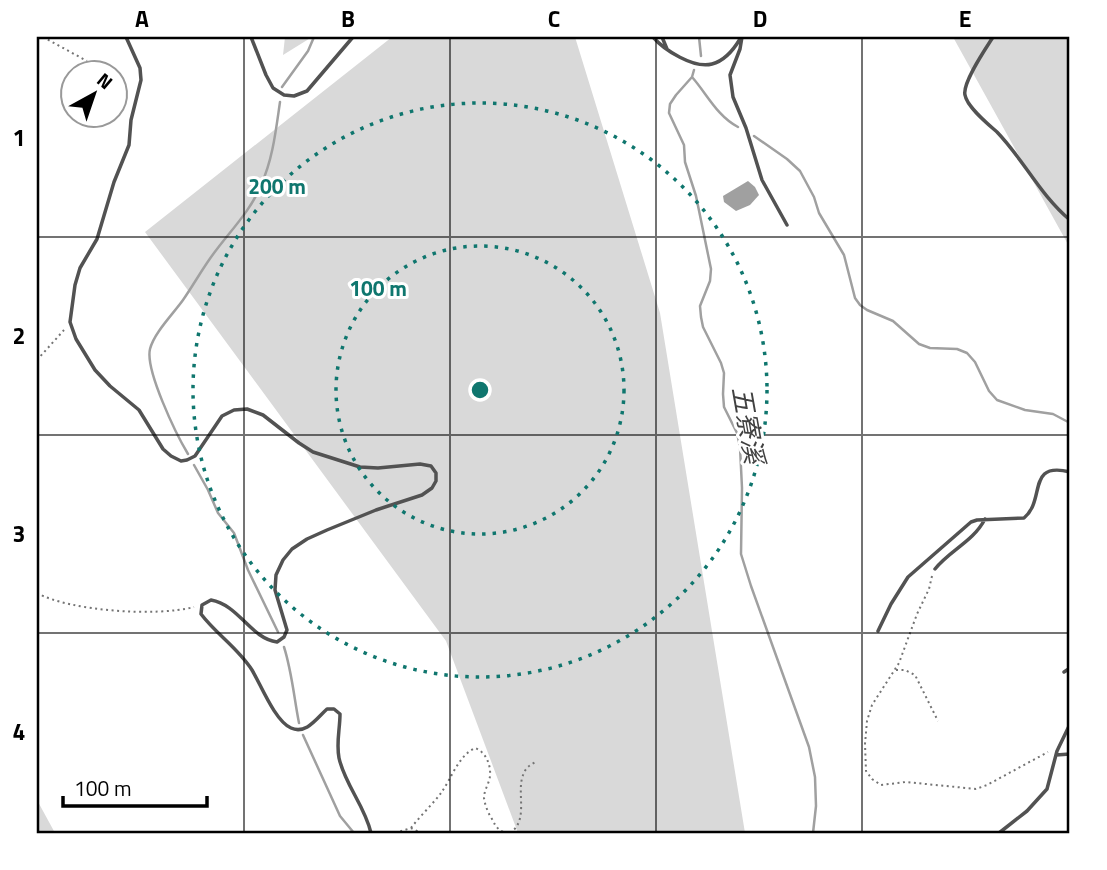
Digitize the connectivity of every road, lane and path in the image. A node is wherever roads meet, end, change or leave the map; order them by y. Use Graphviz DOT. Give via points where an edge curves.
graph roads {
  1 [pos="43,37"];
  2 [pos="125,37"];
  3 [pos="251,37"];
  4 [pos="353,37"];
  5 [pos="653,37"];
  6 [pos="662,37"];
  7 [pos="742,37"];
  8 [pos="993,37"];
  9 [pos="667,51"];
  10 [pos="85,60"];
  11 [pos="1070,220"];
  12 [pos="788,225"];
  13 [pos="71,322"];
  14 [pos="37,360"];
  15 [pos="1070,472"];
  16 [pos="985,519"];
  17 [pos="935,569"];
  18 [pos="37,593"];
  19 [pos="202,605"];
  20 [pos="878,631"];
  21 [pos="1070,667"];
  22 [pos="895,670"];
  23 [pos="1063,672"];
  24 [pos="938,721"];
  25 [pos="1070,724"];
  26 [pos="1047,752"];
  27 [pos="1070,754"];
  28 [pos="1056,755"];
  29 [pos="537,761"];
  30 [pos="411,828"];
  31 [pos="371,833"];
  32 [pos="395,833"];
  33 [pos="421,833"];
  34 [pos="508,833"];
  35 [pos="999,833"];
  1 -- 10 [label="path"];
  2 -- 13 [label="lane" via="141,80 129,145 100,231 80,268"];
  3 -- 4 [label="lane" via="273,88 294,96 307,91"];
  5 -- 9 [label="lane"];
  6 -- 9 [label="lane"];
  7 -- 9 [label="lane" via="713,64"];
  7 -- 12 [label="lane" via="730,75 733,97 762,180"];
  8 -- 11 [label="lane" via="965,87 965,97"];
  13 -- 14 [label="path"];
  13 -- 19 [label="lane" via="94,370 139,410 163,449 181,461 195,456 222,416 247,408 313,452 360,467 420,464 436,473 432,488 422,495 327,530 292,549 276,575 275,590 287,630 277,642 254,631 222,602 211,600"];
  15 -- 16 [label="lane" via="1057,469 1044,474 1024,518"];
  16 -- 17 [label="lane"];
  16 -- 20 [label="lane" via="971,522 908,577"];
  17 -- 22 [label="path"];
  18 -- 19 [label="path" via="70,605 149,612"];
  19 -- 31 [label="lane" via="207,623 251,669 284,723 303,730 327,709 340,714 339,758"];
  21 -- 23 [label="lane"];
  22 -- 24 [label="path" via="915,675"];
  22 -- 26 [label="path" via="867,721 866,771 881,785 906,782 976,789"];
  25 -- 28 [label="lane"];
  27 -- 28 [label="lane"];
  28 -- 35 [label="lane" via="1047,789 1039,800"];
  29 -- 34 [label="path" via="523,774 519,820"];
  30 -- 32 [label="path"];
  30 -- 33 [label="path"];
  30 -- 34 [label="path" via="475,748 482,750 489,767 484,800 488,813 497,828"];
}
